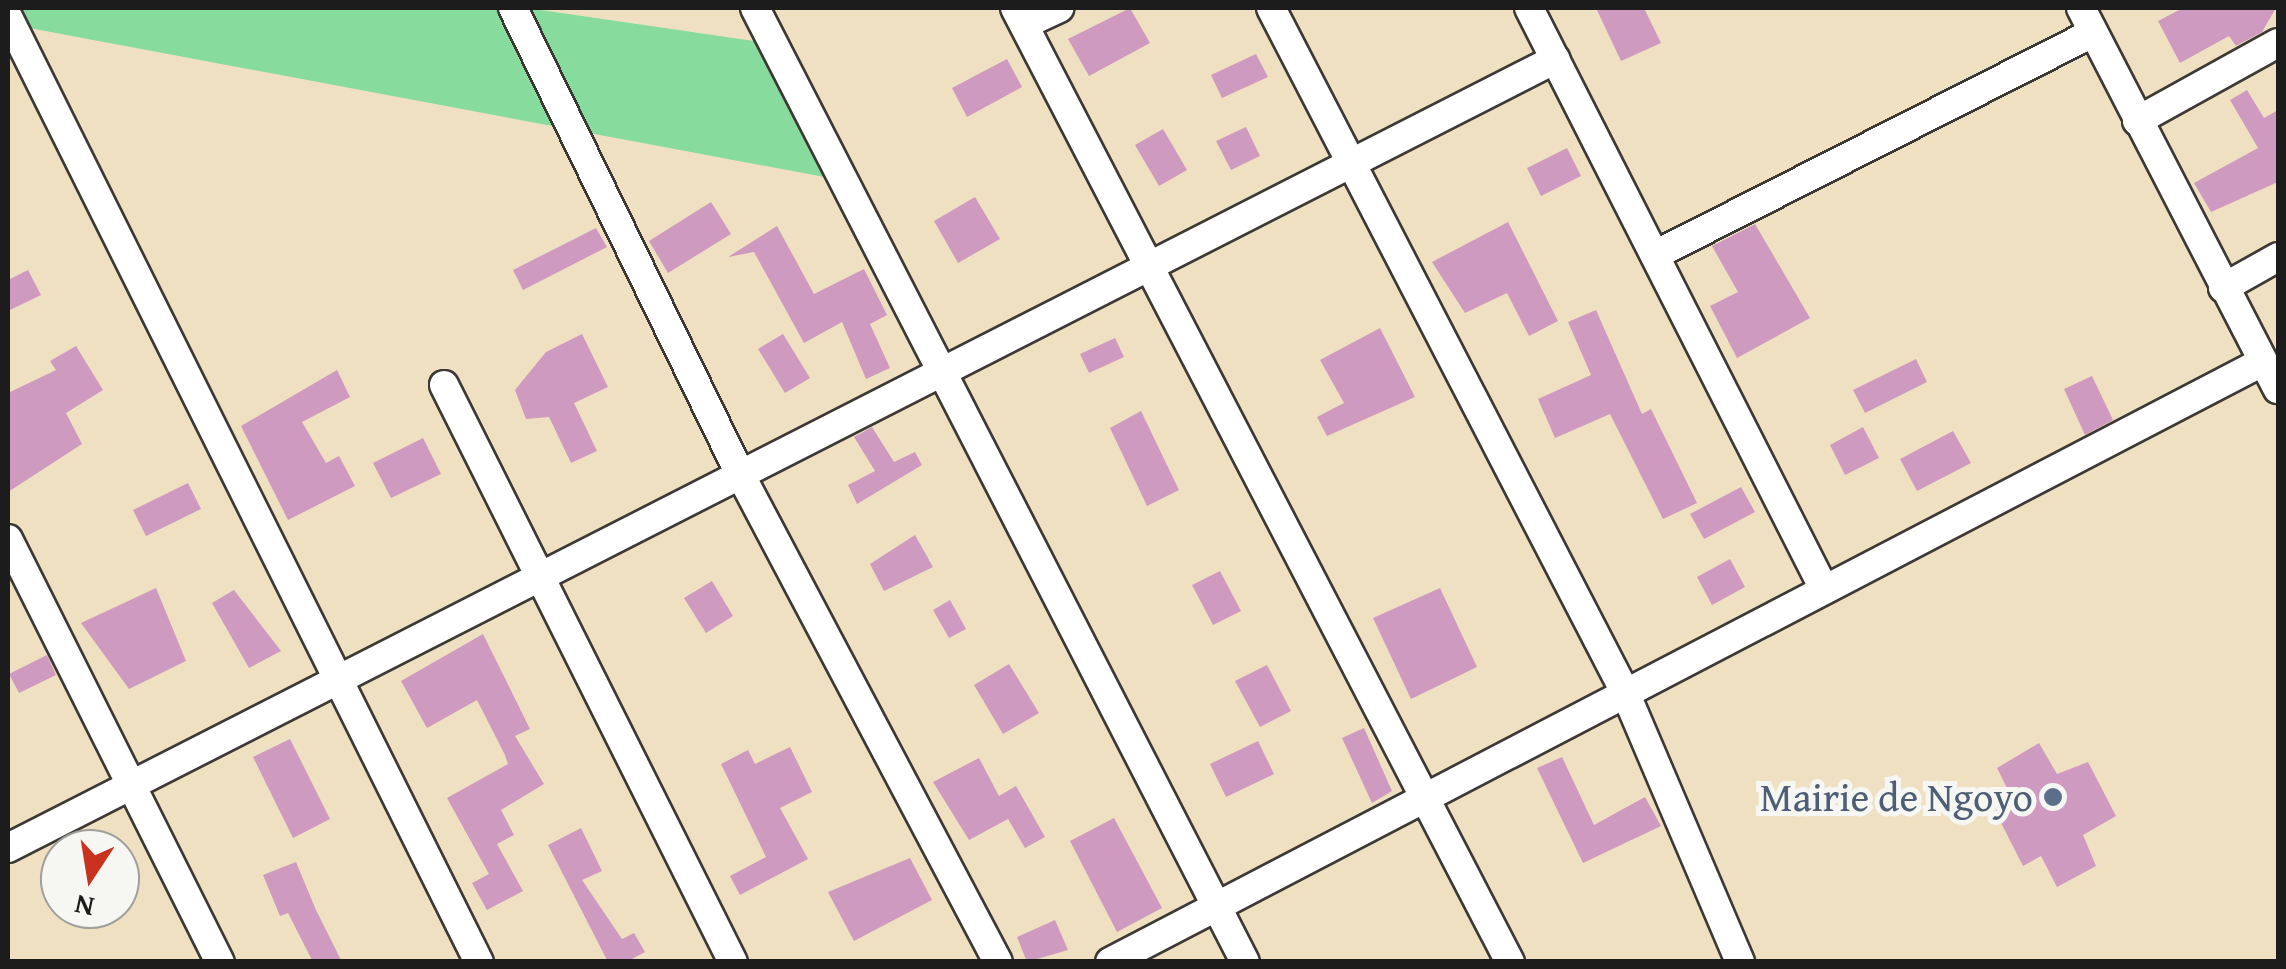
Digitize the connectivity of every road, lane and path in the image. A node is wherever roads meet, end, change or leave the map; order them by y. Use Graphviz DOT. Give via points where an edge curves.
graph roads {
  1 [pos="513,8"];
  2 [pos="755,8"];
  3 [pos="1060,8"];
  4 [pos="1271,8"];
  5 [pos="1530,8"];
  6 [pos="1020,16"];
  7 [pos="8,17"];
  8 [pos="2086,20"];
  9 [pos="2278,43"];
  10 [pos="1556,59"];
  11 [pos="2137,121"];
  12 [pos="1348,168"];
  13 [pos="1654,255"];
  14 [pos="2278,257"];
  15 [pos="1152,265"];
  16 [pos="2224,288"];
  17 [pos="2262,362"];
  18 [pos="940,372"];
  19 [pos="444,385"];
  20 [pos="2278,389"];
  21 [pos="739,472"];
  22 [pos="8,539"];
  23 [pos="544,582"];
  24 [pos="1824,589"];
  25 [pos="341,684"];
  26 [pos="1625,692"];
  27 [pos="132,786"];
  28 [pos="1426,803"];
  29 [pos="8,848"];
  30 [pos="1217,908"];
  31 [pos="220,962"];
  32 [pos="479,962"];
  33 [pos="733,962"];
  34 [pos="998,962"];
  35 [pos="1110,962"];
  36 [pos="1245,962"];
  37 [pos="1510,962"];
  38 [pos="1740,962"];
  1 -- 21 [label="street"];
  2 -- 18 [label="street"];
  3 -- 6 [label="street"];
  4 -- 12 [label="street"];
  5 -- 10 [label="street"];
  6 -- 15 [label="street"];
  7 -- 25 [label="street"];
  8 -- 11 [label="street"];
  8 -- 13 [label="street"];
  9 -- 11 [label="street"];
  10 -- 12 [label="street"];
  10 -- 13 [label="street"];
  11 -- 16 [label="street"];
  12 -- 15 [label="street"];
  12 -- 26 [label="street"];
  13 -- 24 [label="street"];
  14 -- 16 [label="street"];
  15 -- 18 [label="street"];
  15 -- 28 [label="street"];
  16 -- 17 [label="street"];
  17 -- 20 [label="street"];
  17 -- 24 [label="street"];
  18 -- 21 [label="street"];
  18 -- 30 [label="street"];
  19 -- 23 [label="street"];
  21 -- 23 [label="street"];
  21 -- 34 [label="street"];
  22 -- 27 [label="street"];
  23 -- 25 [label="street"];
  23 -- 33 [label="street"];
  24 -- 26 [label="street"];
  25 -- 27 [label="street"];
  25 -- 32 [label="street"];
  26 -- 28 [label="street"];
  26 -- 38 [label="street"];
  27 -- 29 [label="street"];
  27 -- 31 [label="street"];
  28 -- 30 [label="street"];
  28 -- 37 [label="street"];
  30 -- 35 [label="street"];
  30 -- 36 [label="street"];
}
